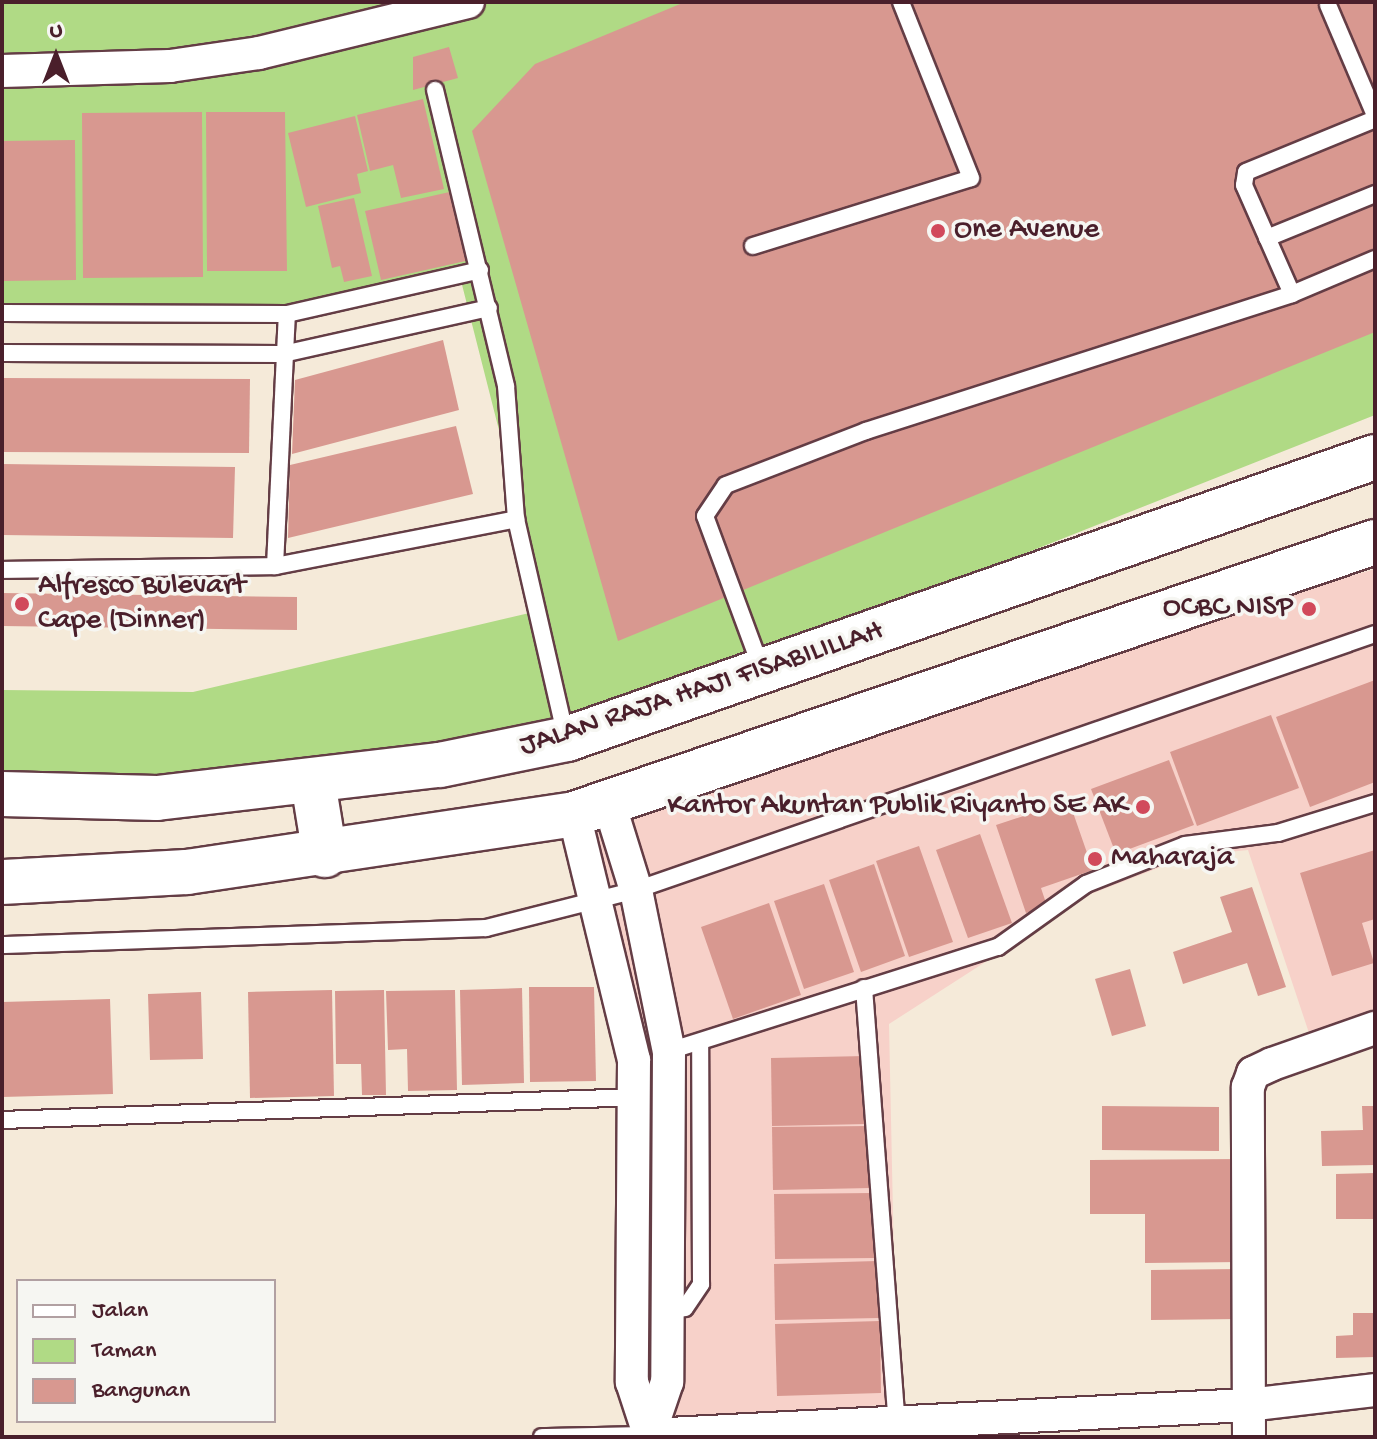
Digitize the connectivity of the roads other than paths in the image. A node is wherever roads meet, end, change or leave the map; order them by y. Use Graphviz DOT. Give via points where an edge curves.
graph roads {
  1 [pos="901,2"];
  2 [pos="462,3"];
  3 [pos="1328,5"];
  4 [pos="2,71"];
  5 [pos="1369,85"];
  6 [pos="435,90"];
  7 [pos="1375,117"];
  8 [pos="1375,194"];
  9 [pos="1267,238"];
  10 [pos="753,246"];
  11 [pos="1375,259"];
  12 [pos="480,270"];
  13 [pos="1292,294"];
  14 [pos="489,308"];
  15 [pos="2,313"];
  16 [pos="287,314"];
  17 [pos="2,353"];
  18 [pos="283,354"];
  19 [pos="1375,457"];
  20 [pos="516,519"];
  21 [pos="1375,542"];
  22 [pos="275,566"];
  23 [pos="2,570"];
  24 [pos="1375,634"];
  25 [pos="764,675"];
  26 [pos="567,739"];
  27 [pos="313,782"];
  28 [pos="2,794"];
  29 [pos="1375,803"];
  30 [pos="591,808"];
  31 [pos="325,855"];
  32 [pos="2,882"];
  33 [pos="636,890"];
  34 [pos="598,899"];
  35 [pos="2,945"];
  36 [pos="864,988"];
  37 [pos="1375,1028"];
  38 [pos="700,1044"];
  39 [pos="669,1052"];
  40 [pos="634,1060"];
  41 [pos="637,1097"];
  42 [pos="2,1120"];
  43 [pos="666,1311"];
  44 [pos="1375,1390"];
  45 [pos="1248,1405"];
  46 [pos="897,1422"];
  47 [pos="965,1427"];
  48 [pos="650,1436"];
  49 [pos="542,1437"];
  50 [pos="1249,1437"];
  1 -- 10 [label="lane" via="971,178"];
  2 -- 4 [label="street" via="170,66"];
  3 -- 5 [label="lane"];
  5 -- 7 [label="lane"];
  6 -- 12 [label="lane"];
  7 -- 9 [label="lane" via="1246,172 1244,185"];
  8 -- 9 [label="lane"];
  9 -- 13 [label="lane"];
  11 -- 13 [label="lane"];
  12 -- 14 [label="lane"];
  12 -- 16 [label="lane"];
  13 -- 25 [label="lane" via="866,431 726,485 705,516"];
  14 -- 18 [label="lane"];
  14 -- 20 [label="lane" via="506,386"];
  15 -- 16 [label="lane"];
  16 -- 18 [label="lane"];
  17 -- 18 [label="lane"];
  18 -- 22 [label="lane"];
  19 -- 25 [label="main road, JALAN RAJA HAJI FISABILILLAH"];
  20 -- 22 [label="lane"];
  20 -- 26 [label="lane"];
  21 -- 30 [label="main road"];
  22 -- 23 [label="lane"];
  24 -- 33 [label="lane"];
  25 -- 26 [label="main road, JALAN RAJA HAJI FISABILILLAH"];
  26 -- 27 [label="main road, JALAN RAJA HAJI FISABILILLAH"];
  27 -- 28 [label="main road, JALAN RAJA HAJI FISABILILLAH" via="157,798"];
  27 -- 31 [label="main road"];
  29 -- 36 [label="lane" via="1278,833 1185,845 1086,884 998,947"];
  30 -- 31 [label="main road"];
  30 -- 33 [label="street"];
  30 -- 34 [label="street"];
  31 -- 32 [label="main road" via="187,872"];
  33 -- 34 [label="lane"];
  33 -- 39 [label="street"];
  34 -- 35 [label="lane" via="471,930"];
  34 -- 40 [label="street"];
  36 -- 38 [label="lane"];
  36 -- 46 [label="lane"];
  37 -- 45 [label="street" via="1272,1064 1253,1073 1248,1087"];
  38 -- 39 [label="lane"];
  38 -- 43 [label="lane" via="701,1284 685,1308"];
  39 -- 40 [label="lane"];
  39 -- 43 [label="street"];
  40 -- 41 [label="street"];
  41 -- 42 [label="lane"];
  41 -- 48 [label="street" via="632,1382"];
  43 -- 48 [label="street" via="667,1382"];
  44 -- 45 [label="street"];
  45 -- 47 [label="street"];
  45 -- 50 [label="street"];
  46 -- 47 [label="street"];
  46 -- 48 [label="street"];
  48 -- 49 [label="lane"];
}
